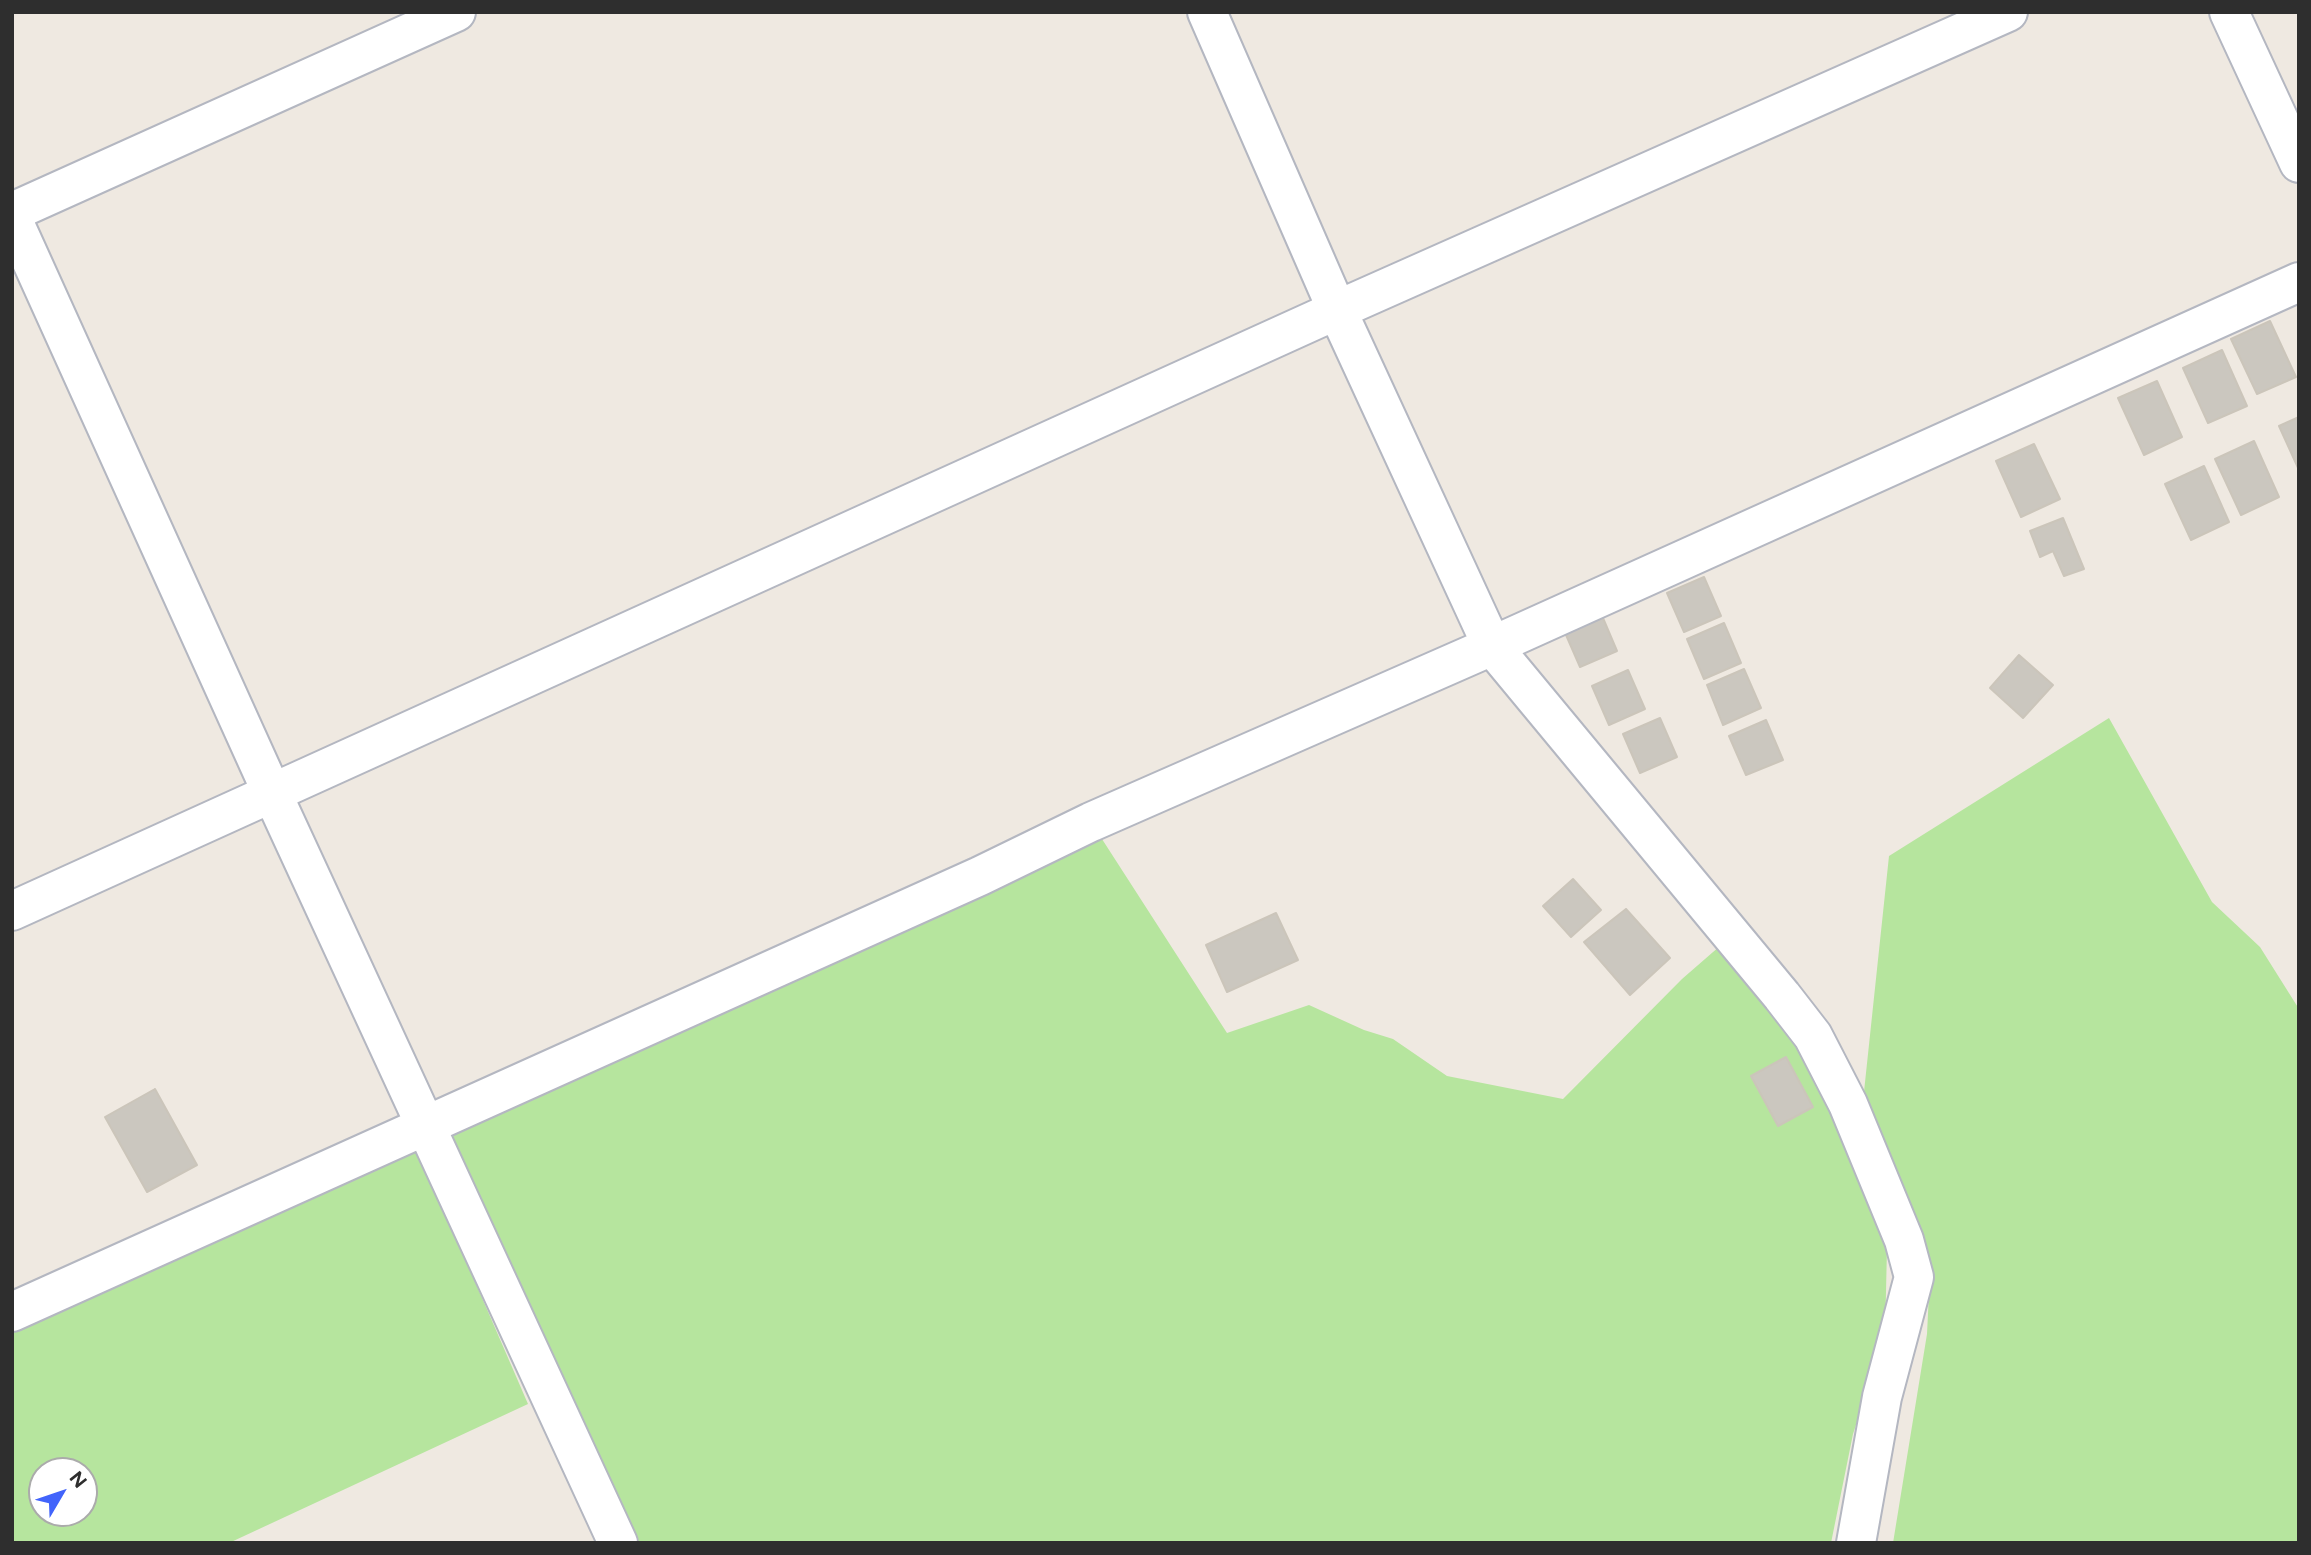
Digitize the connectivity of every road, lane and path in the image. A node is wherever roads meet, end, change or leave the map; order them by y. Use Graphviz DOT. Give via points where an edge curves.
graph roads {
  1 [pos="456,12"];
  2 [pos="1207,12"];
  3 [pos="2008,12"];
  4 [pos="2229,12"];
  5 [pos="2299,163"];
  6 [pos="12,212"];
  7 [pos="12,218"];
  8 [pos="2299,282"];
  9 [pos="1337,310"];
  10 [pos="1492,646"];
  11 [pos="272,793"];
  12 [pos="12,911"];
  13 [pos="426,1125"];
  14 [pos="12,1312"];
  15 [pos="618,1543"];
  16 [pos="1856,1543"];
  1 -- 6 [label="street"];
  2 -- 9 [label="street"];
  3 -- 9 [label="street"];
  4 -- 5 [label="street"];
  7 -- 11 [label="street"];
  8 -- 10 [label="street"];
  9 -- 10 [label="street"];
  9 -- 11 [label="street"];
  10 -- 13 [label="street" via="1091,822"];
  10 -- 16 [label="street" via="1813,1036 1848,1104 1904,1240 1914,1277 1882,1397"];
  11 -- 12 [label="street"];
  11 -- 13 [label="street"];
  13 -- 14 [label="street"];
  13 -- 15 [label="street"];
}
